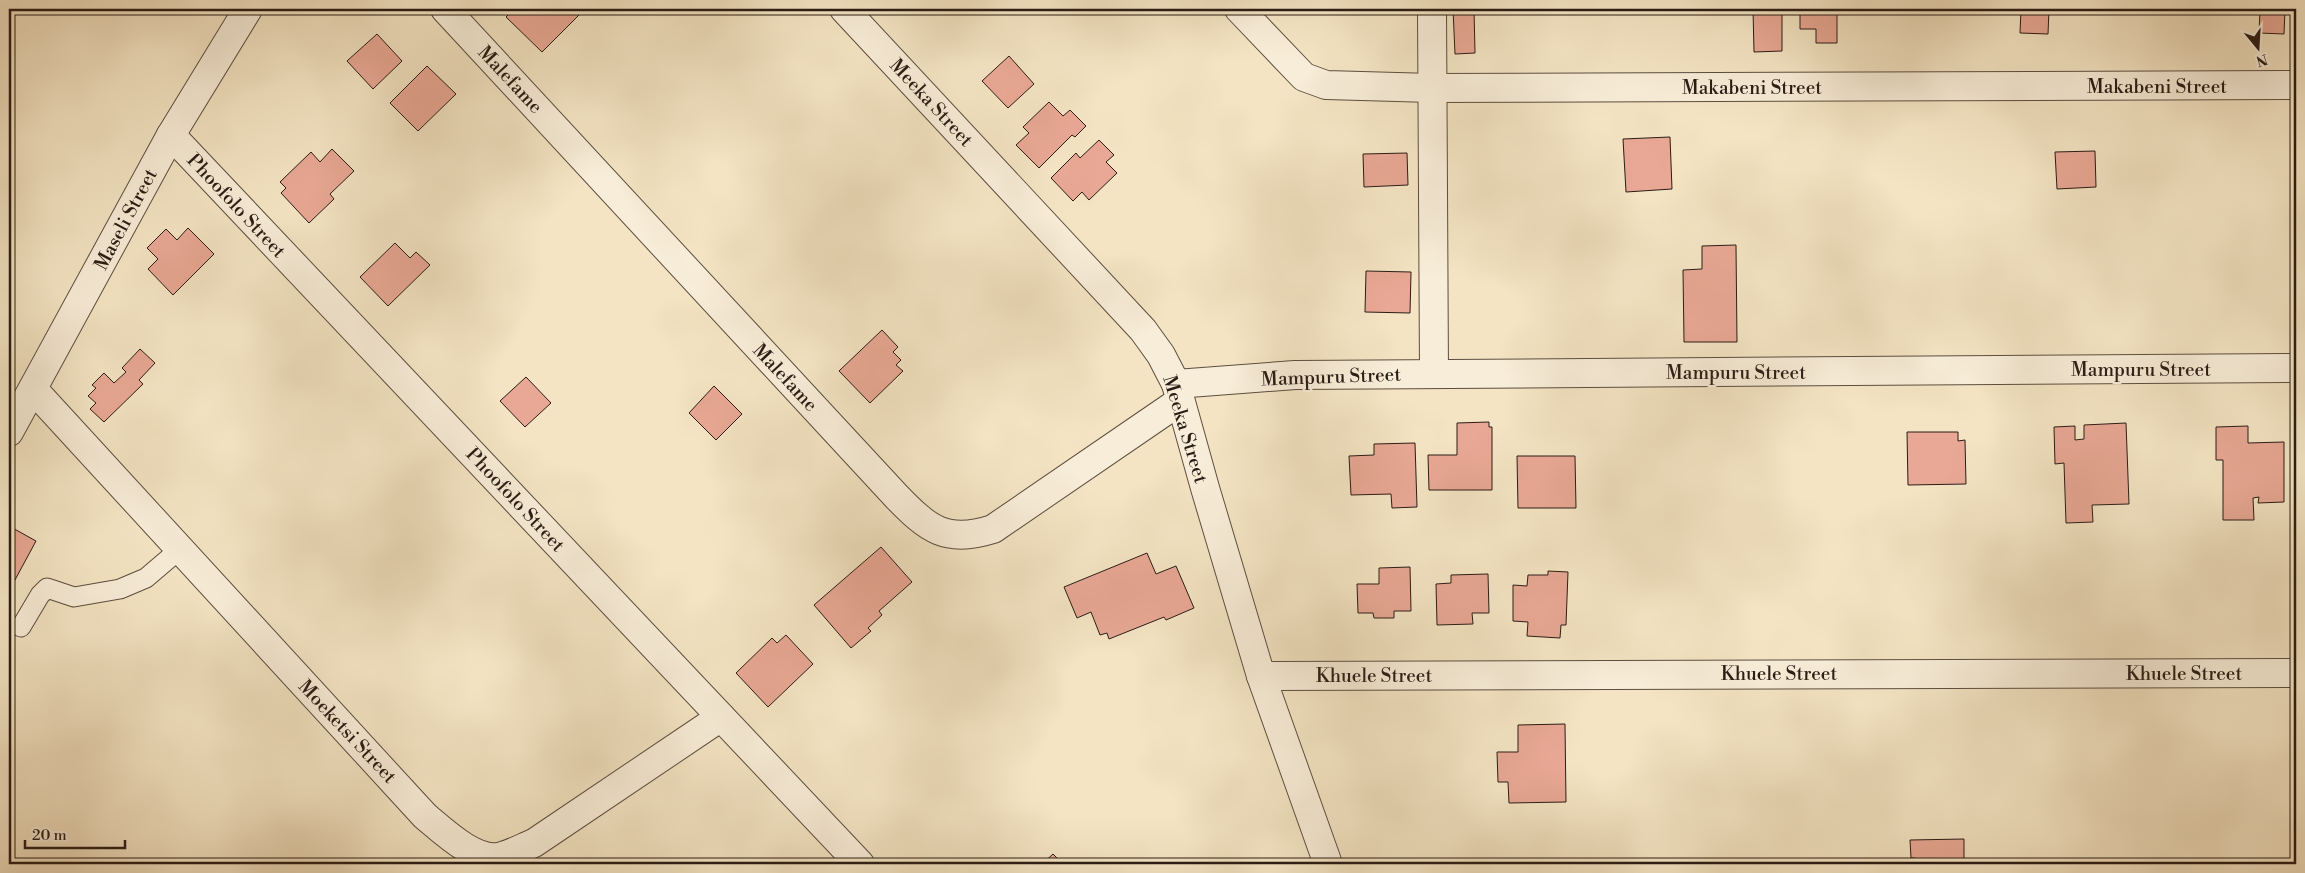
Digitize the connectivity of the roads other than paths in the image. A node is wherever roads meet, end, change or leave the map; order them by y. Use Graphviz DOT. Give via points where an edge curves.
graph roads {
  1 [pos="248,9"];
  2 [pos="446,9"];
  3 [pos="844,9"];
  4 [pos="1239,9"];
  5 [pos="1432,9"];
  6 [pos="2296,85"];
  7 [pos="1432,88"];
  8 [pos="171,135"];
  9 [pos="2296,368"];
  10 [pos="1434,373"];
  11 [pos="33,389"];
  12 [pos="1178,392"];
  13 [pos="9,432"];
  14 [pos="180,549"];
  15 [pos="21,627"];
  16 [pos="2296,673"];
  17 [pos="1261,676"];
  18 [pos="721,717"];
  19 [pos="860,864"];
  20 [pos="1328,864"];
  1 -- 8 [label="street, Maseli Street"];
  2 -- 12 [label="street, Malefame" via="897,497 922,522 938,532 974,535 993,529"];
  3 -- 12 [label="street, Meeka Street" via="1143,330 1161,355"];
  4 -- 7 [label="street, Makabeni Street" via="1304,77 1326,85"];
  5 -- 7 [label="street"];
  6 -- 7 [label="street, Makabeni Street"];
  7 -- 10 [label="street"];
  8 -- 11 [label="street, Maseli Street"];
  8 -- 18 [label="street, Phoofolo Street"];
  9 -- 10 [label="street, Mampuru Street"];
  10 -- 12 [label="street, Mampuru Street" via="1295,375"];
  11 -- 13 [label="street, Maseli Street"];
  11 -- 14 [label="street, Moeketsi Street"];
  12 -- 17 [label="street, Meeka Street"];
  14 -- 15 [label="lane" via="146,578 120,589 74,597 47,588"];
  14 -- 18 [label="street, Moeketsi Street" via="425,816 454,841 478,854 500,857 534,842"];
  16 -- 17 [label="street, Khuele Street"];
  17 -- 20 [label="street, Meeka Street"];
  18 -- 19 [label="street, Phoofolo Street"];
}
